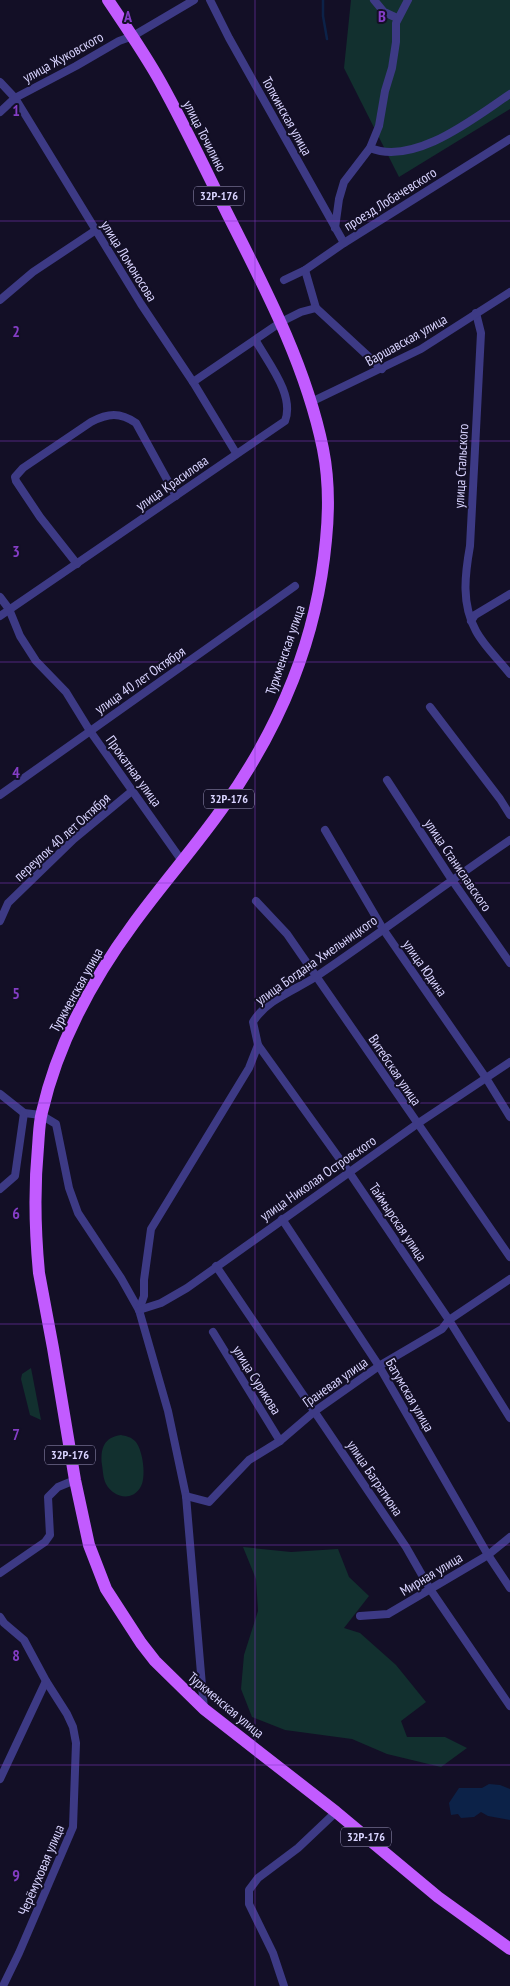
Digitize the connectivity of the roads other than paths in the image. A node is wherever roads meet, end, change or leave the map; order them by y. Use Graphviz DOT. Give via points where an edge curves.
graph roads {
  1 [pos="108,0"];
  2 [pos="194,0"];
  3 [pos="210,0"];
  4 [pos="374,0"];
  5 [pos="408,0"];
  6 [pos="397,18"];
  7 [pos="132,36"];
  8 [pos="0,82"];
  9 [pos="510,94"];
  10 [pos="14,98"];
  11 [pos="0,112"];
  12 [pos="510,138"];
  13 [pos="370,148"];
  14 [pos="335,228"];
  15 [pos="96,230"];
  16 [pos="344,243"];
  17 [pos="304,270"];
  18 [pos="284,280"];
  19 [pos="510,292"];
  20 [pos="0,300"];
  21 [pos="316,308"];
  22 [pos="476,313"];
  23 [pos="281,322"];
  24 [pos="256,341"];
  25 [pos="382,369"];
  26 [pos="193,382"];
  27 [pos="311,402"];
  28 [pos="236,453"];
  29 [pos="176,496"];
  30 [pos="77,564"];
  31 [pos="295,586"];
  32 [pos="510,594"];
  33 [pos="0,597"];
  34 [pos="9,609"];
  35 [pos="0,616"];
  36 [pos="471,621"];
  37 [pos="510,674"];
  38 [pos="430,707"];
  39 [pos="90,731"];
  40 [pos="387,780"];
  41 [pos="132,791"];
  42 [pos="0,795"];
  43 [pos="510,815"];
  44 [pos="324,830"];
  45 [pos="510,840"];
  46 [pos="182,861"];
  47 [pos="452,880"];
  48 [pos="256,902"];
  49 [pos="8,903"];
  50 [pos="0,907"];
  51 [pos="0,921"];
  52 [pos="382,929"];
  53 [pos="510,963"];
  54 [pos="316,976"];
  55 [pos="258,1045"];
  56 [pos="510,1062"];
  57 [pos="486,1078"];
  58 [pos="0,1094"];
  59 [pos="24,1113"];
  60 [pos="41,1115"];
  61 [pos="510,1118"];
  62 [pos="417,1124"];
  63 [pos="349,1172"];
  64 [pos="0,1189"];
  65 [pos="282,1219"];
  66 [pos="510,1257"];
  67 [pos="216,1266"];
  68 [pos="510,1279"];
  69 [pos="139,1310"];
  70 [pos="448,1320"];
  71 [pos="213,1332"];
  72 [pos="379,1366"];
  73 [pos="314,1411"];
  74 [pos="510,1418"];
  75 [pos="280,1441"];
  76 [pos="75,1480"];
  77 [pos="186,1496"];
  78 [pos="510,1537"];
  79 [pos="488,1555"];
  80 [pos="0,1573"];
  81 [pos="510,1588"];
  82 [pos="430,1589"];
  83 [pos="360,1616"];
  84 [pos="0,1617"];
  85 [pos="46,1681"];
  86 [pos="510,1706"];
  87 [pos="204,1709"];
  88 [pos="0,1779"];
  89 [pos="336,1812"];
  90 [pos="510,1949"];
  91 [pos="2,1986"];
  92 [pos="284,1986"];
  1 -- 7 [label="main road, улица Точилино / 32Р-176"];
  2 -- 7 [label="street, улица Жуковского"];
  3 -- 14 [label="street, Топкинская улица"];
  4 -- 6 [label="street" via="384,12"];
  5 -- 6 [label="street"];
  6 -- 13 [label="street" via="392,68 380,126"];
  7 -- 10 [label="street, улица Жуковского"];
  7 -- 23 [label="main road, улица Точилино / 32Р-176" via="161,84"];
  8 -- 10 [label="street, улица Ломоносова"];
  9 -- 13 [label="street" via="436,142 395,151"];
  10 -- 11 [label="street, улица Жуковского"];
  10 -- 15 [label="street, улица Ломоносова"];
  12 -- 16 [label="street, проезд Лобачевского"];
  13 -- 14 [label="street" via="344,182"];
  14 -- 16 [label="street, Топкинская улица"];
  15 -- 20 [label="street" via="33,272"];
  15 -- 26 [label="street, улица Ломоносова"];
  16 -- 17 [label="street, проезд Лобачевского"];
  17 -- 18 [label="street, проезд Лобачевского"];
  17 -- 21 [label="street"];
  19 -- 22 [label="street, Варшавская улица"];
  21 -- 23 [label="street"];
  21 -- 25 [label="street"];
  22 -- 25 [label="street, Варшавская улица" via="421,349"];
  22 -- 36 [label="street, улица Стальского" via="482,333 470,546 465,575 466,602"];
  23 -- 24 [label="street"];
  23 -- 27 [label="main road, улица Точилино / 32Р-176"];
  24 -- 26 [label="street"];
  24 -- 28 [label="street, улица Красилова" via="280,384 288,413 285,421"];
  25 -- 27 [label="street, Варшавская улица"];
  26 -- 28 [label="street, улица Ломоносова"];
  27 -- 46 [label="main road, Туркменская улица / 32Р-176" via="323,451 329,508 323,576 314,620 292,683 262,748 222,810"];
  28 -- 29 [label="street, улица Красилова"];
  29 -- 30 [label="street, улица Красилова"];
  29 -- 30 [label="street" via="136,423 125,416 101,417 46,453 17,473 16,481"];
  30 -- 34 [label="street, улица Красилова"];
  31 -- 39 [label="street, улица 40 лет Октября"];
  32 -- 36 [label="street"];
  33 -- 34 [label="street, Прокатная улица"];
  34 -- 35 [label="street, улица Красилова"];
  34 -- 39 [label="street, Прокатная улица" via="20,636 36,660 66,692"];
  36 -- 37 [label="street"];
  38 -- 43 [label="street"];
  39 -- 41 [label="street, Прокатная улица"];
  39 -- 42 [label="street, улица 40 лет Октября"];
  40 -- 47 [label="street, улица Станиславского"];
  41 -- 46 [label="street, Прокатная улица"];
  41 -- 49 [label="street, переулок 40 лет Октября" via="74,839"];
  44 -- 52 [label="street, улица Юдина"];
  45 -- 47 [label="street, улица Богдана Хмельницкого"];
  46 -- 60 [label="main road, Туркменская улица / 32Р-176" via="112,954 85,999 62,1047"];
  47 -- 52 [label="street, улица Богдана Хмельницкого"];
  47 -- 53 [label="street, улица Станиславского"];
  48 -- 54 [label="street, Витебская улица" via="287,934"];
  49 -- 50 [label="street, переулок 40 лет Октября"];
  49 -- 51 [label="street, переулок 40 лет Октября"];
  52 -- 54 [label="street, улица Богдана Хмельницкого"];
  52 -- 57 [label="street, улица Юдина"];
  54 -- 55 [label="street, улица Богдана Хмельницкого" via="258,1014 253,1022"];
  54 -- 62 [label="street, Витебская улица"];
  55 -- 63 [label="street, Таймырская улица"];
  55 -- 69 [label="street" via="249,1068 151,1229 144,1296"];
  56 -- 57 [label="street, улица Николая Островского"];
  57 -- 61 [label="street, улица Юдина"];
  57 -- 62 [label="street, улица Николая Островского"];
  58 -- 59 [label="street"];
  59 -- 60 [label="street"];
  59 -- 64 [label="street" via="15,1176"];
  60 -- 69 [label="street" via="56,1124 78,1213"];
  60 -- 76 [label="main road, Туркменская улица / 32Р-176" via="35,1200 38,1256"];
  62 -- 63 [label="street, улица Николая Островского"];
  62 -- 66 [label="street, Витебская улица"];
  63 -- 65 [label="street, улица Николая Островского"];
  63 -- 70 [label="street, Таймырская улица"];
  65 -- 67 [label="street, улица Николая Островского"];
  65 -- 72 [label="street, Батумская улица"];
  67 -- 69 [label="street, улица Николая Островского" via="162,1303"];
  67 -- 73 [label="street, улица Багратиона"];
  68 -- 70 [label="street, Граневая улица"];
  69 -- 77 [label="street" via="168,1411"];
  70 -- 72 [label="street, Граневая улица" via="442,1330"];
  70 -- 74 [label="street, Таймырская улица"];
  71 -- 75 [label="street, улица Сурикова"];
  72 -- 73 [label="street, Граневая улица"];
  72 -- 79 [label="street, Батумская улица"];
  73 -- 75 [label="street, Граневая улица"];
  73 -- 82 [label="street, улица Багратиона" via="406,1547"];
  75 -- 77 [label="street, Граневая улица" via="249,1460 208,1502"];
  76 -- 80 [label="street" via="58,1487 48,1497 50,1535 45,1542"];
  76 -- 87 [label="main road, Туркменская улица / 32Р-176" via="89,1546 106,1589 155,1662"];
  77 -- 87 [label="street"];
  78 -- 79 [label="street, Мирная улица"];
  79 -- 81 [label="street, Батумская улица"];
  79 -- 82 [label="street, Мирная улица"];
  82 -- 83 [label="street, Мирная улица" via="388,1614"];
  82 -- 86 [label="street, улица Багратиона"];
  84 -- 85 [label="street" via="24,1640"];
  85 -- 88 [label="street"];
  85 -- 91 [label="street, Черёмуховая улица" via="67,1714 76,1743 73,1827 20,1953"];
  87 -- 89 [label="main road, Туркменская улица / 32Р-176"];
  89 -- 90 [label="main road, Туркменская улица / 32Р-176" via="438,1897"];
  89 -- 92 [label="street" via="298,1848 258,1878 249,1890 249,1904 273,1953"];
}
